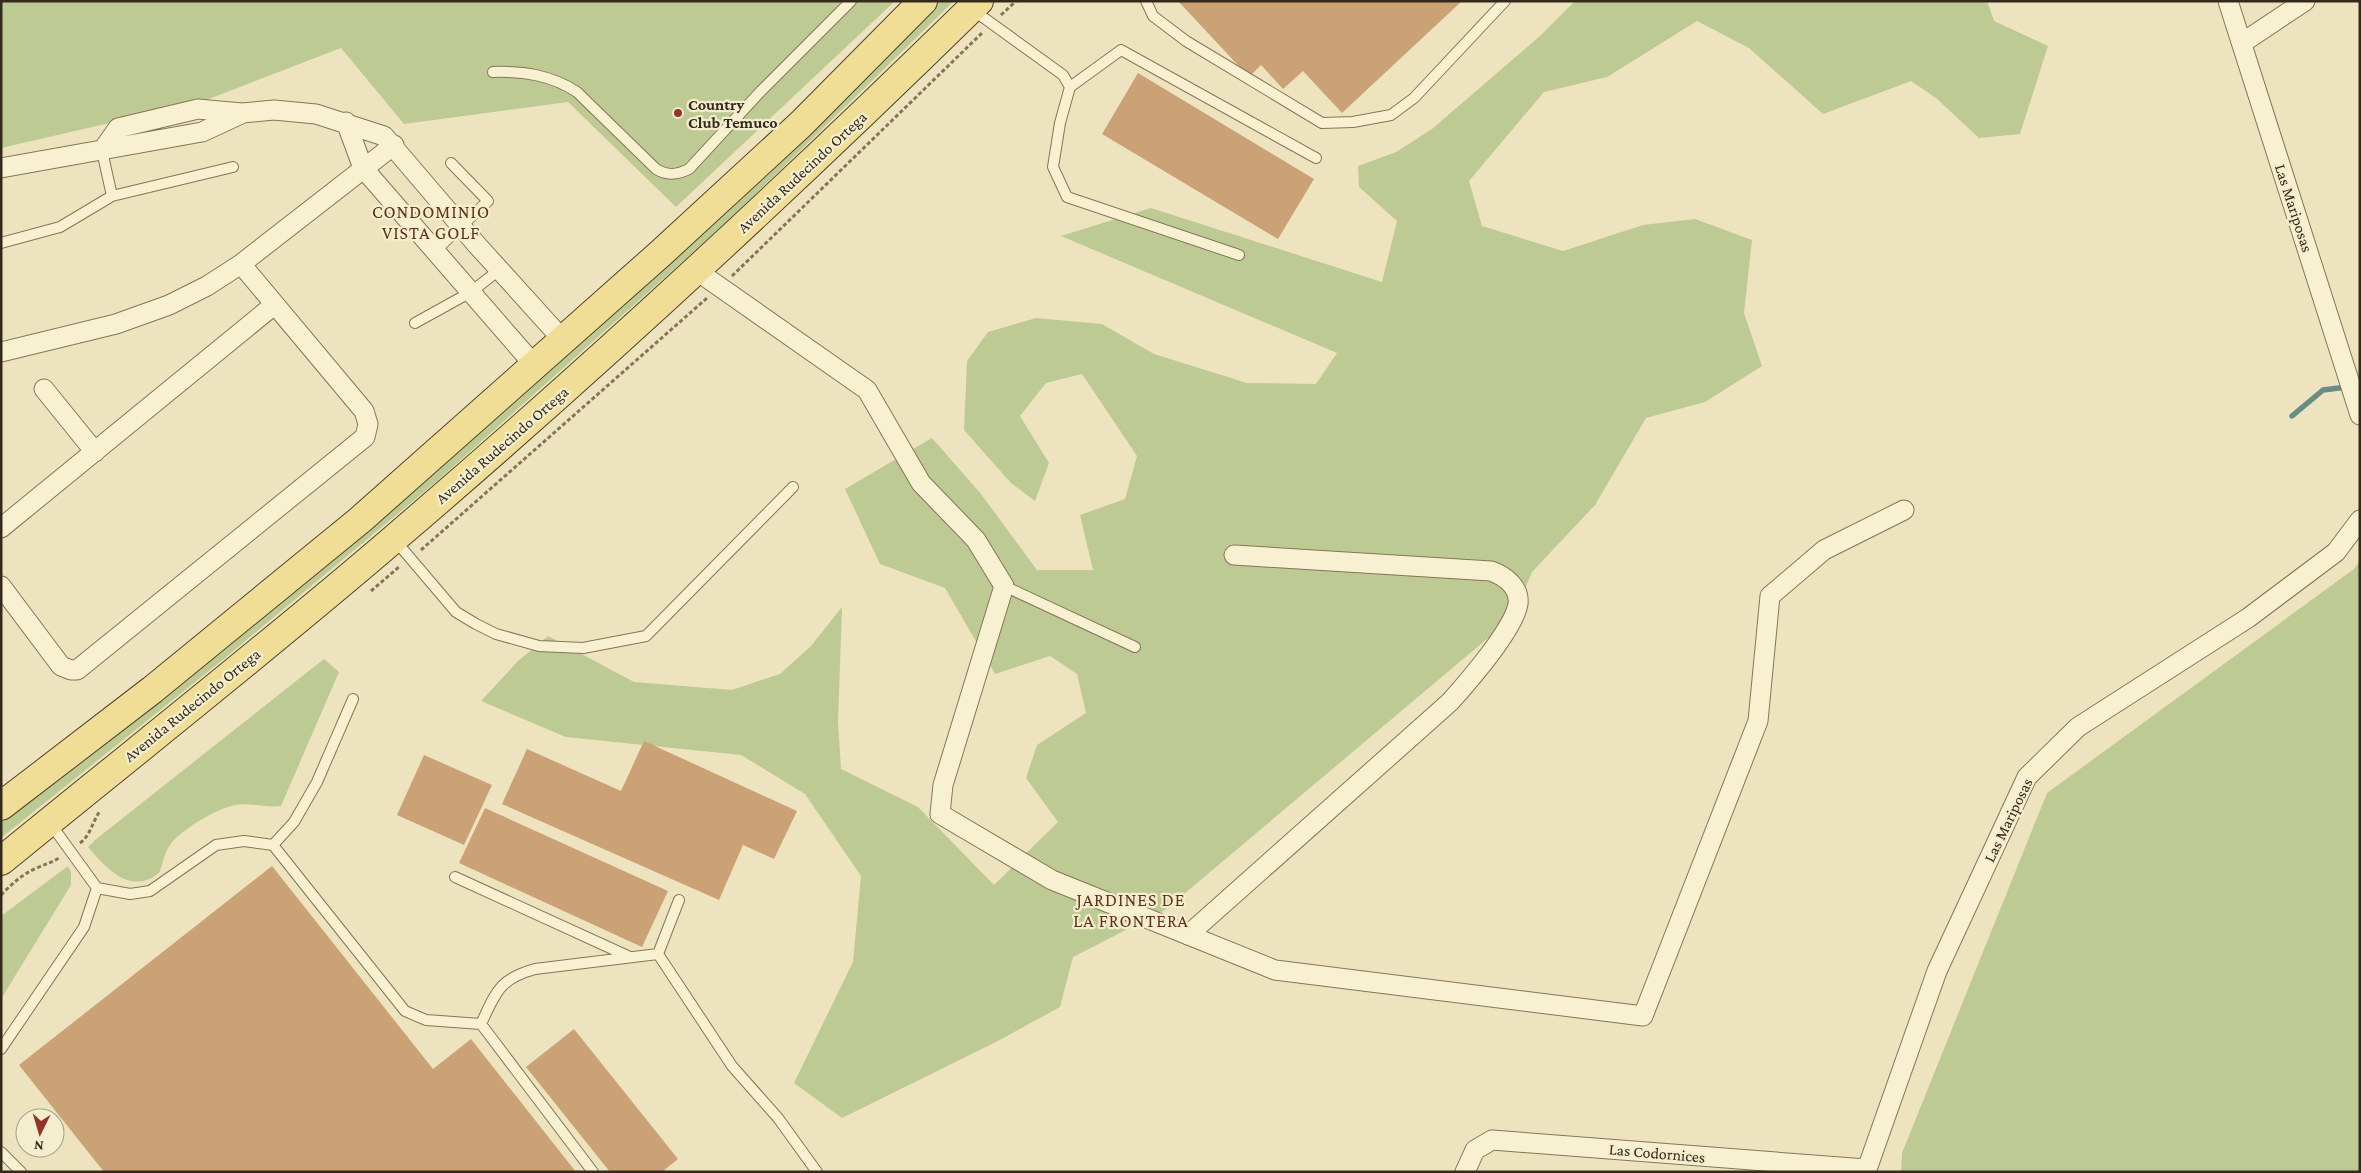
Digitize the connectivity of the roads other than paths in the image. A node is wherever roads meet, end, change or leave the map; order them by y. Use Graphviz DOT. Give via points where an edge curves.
graph roads {
  1 [pos="851,1"];
  2 [pos="923,1"];
  3 [pos="1146,1"];
  4 [pos="1505,1"];
  5 [pos="2228,1"];
  6 [pos="2305,1"];
  7 [pos="975,5"];
  8 [pos="2242,43"];
  9 [pos="493,72"];
  10 [pos="1070,86"];
  11 [pos="346,122"];
  12 [pos="394,145"];
  13 [pos="102,151"];
  14 [pos="1316,158"];
  15 [pos="451,163"];
  16 [pos="233,167"];
  17 [pos="1,168"];
  18 [pos="363,168"];
  19 [pos="112,196"];
  20 [pos="461,226"];
  21 [pos="1,243"];
  22 [pos="435,251"];
  23 [pos="1239,255"];
  24 [pos="241,264"];
  25 [pos="499,270"];
  26 [pos="697,271"];
  27 [pos="471,292"];
  28 [pos="274,305"];
  29 [pos="415,323"];
  30 [pos="563,340"];
  31 [pos="1,352"];
  32 [pos="535,366"];
  33 [pos="44,389"];
  34 [pos="2360,415"];
  35 [pos="94,452"];
  36 [pos="793,487"];
  37 [pos="1904,510"];
  38 [pos="2360,520"];
  39 [pos="1,528"];
  40 [pos="394,539"];
  41 [pos="1234,555"];
  42 [pos="1,586"];
  43 [pos="1004,586"];
  44 [pos="1134,647"];
  45 [pos="354,699"];
  46 [pos="1,806"];
  47 [pos="49,822"];
  48 [pos="273,845"];
  49 [pos="1,861"];
  50 [pos="455,877"];
  51 [pos="97,888"];
  52 [pos="680,900"];
  53 [pos="1188,935"];
  54 [pos="658,954"];
  55 [pos="631,957"];
  56 [pos="481,1024"];
  57 [pos="1,1050"];
  58 [pos="1,1152"];
  59 [pos="1866,1171"];
  60 [pos="21,1172"];
  61 [pos="593,1172"];
  62 [pos="817,1172"];
  63 [pos="1465,1172"];
  1 -- 9 [label="lane" via="761,90 689,169 676,174 656,169 567,86 532,74"];
  2 -- 30 [label="main road" via="801,124"];
  3 -- 4 [label="lane" via="1153,16 1186,42 1322,123 1353,122 1391,115 1414,98"];
  5 -- 8 [label="street, Las Mariposas"];
  6 -- 8 [label="street"];
  7 -- 10 [label="lane" via="1062,75"];
  7 -- 26 [label="main road, Avenida Rudecindo Ortega"];
  8 -- 34 [label="street, Las Mariposas"];
  10 -- 14 [label="lane" via="1121,50"];
  10 -- 23 [label="lane" via="1053,167 1067,198"];
  11 -- 12 [label="street" via="384,136"];
  11 -- 13 [label="street" via="316,114 274,110 242,113 198,109 118,128"];
  11 -- 18 [label="street"];
  12 -- 18 [label="street"];
  12 -- 20 [label="street"];
  13 -- 17 [label="street"];
  13 -- 19 [label="lane"];
  15 -- 20 [label="lane" via="488,202"];
  16 -- 19 [label="lane"];
  18 -- 22 [label="street"];
  18 -- 24 [label="street"];
  19 -- 21 [label="lane" via="60,227"];
  20 -- 22 [label="lane"];
  20 -- 25 [label="street"];
  22 -- 27 [label="street"];
  24 -- 28 [label="street"];
  24 -- 31 [label="street" via="169,305 116,324"];
  25 -- 27 [label="lane"];
  25 -- 30 [label="street"];
  26 -- 40 [label="main road, Avenida Rudecindo Ortega"];
  26 -- 43 [label="street" via="867,390 922,483 976,540"];
  27 -- 29 [label="lane"];
  27 -- 32 [label="street"];
  28 -- 35 [label="street"];
  28 -- 42 [label="street" via="364,411 368,431 360,443 77,670 61,666"];
  30 -- 32 [label="main road"];
  32 -- 46 [label="main road" via="360,520 152,690"];
  33 -- 35 [label="street"];
  35 -- 39 [label="street"];
  36 -- 40 [label="lane" via="646,636 583,648 531,644 496,634 476,624 456,612"];
  37 -- 53 [label="street" via="1824,550 1770,596 1758,721 1643,1016 1275,970"];
  38 -- 59 [label="street, Las Mariposas" via="2336,552 2248,618 2078,727 2027,777 1937,970"];
  40 -- 47 [label="main road, Avenida Rudecindo Ortega"];
  41 -- 53 [label="street" via="1491,571 1512,585 1518,606 1482,666 1450,702"];
  43 -- 44 [label="lane"];
  43 -- 53 [label="street" via="943,785 940,814 1052,880"];
  45 -- 48 [label="lane" via="317,782 294,822"];
  47 -- 49 [label="main road, Avenida Rudecindo Ortega"];
  47 -- 51 [label="lane"];
  48 -- 51 [label="lane" via="244,841 216,845 150,891 130,894"];
  48 -- 56 [label="lane" via="405,1011 426,1020"];
  50 -- 55 [label="lane"];
  51 -- 57 [label="lane" via="84,927"];
  52 -- 54 [label="lane"];
  54 -- 55 [label="lane"];
  54 -- 62 [label="lane" via="732,1066 778,1118"];
  55 -- 56 [label="lane" via="518,974 497,989"];
  56 -- 61 [label="lane"];
  58 -- 60 [label="lane"];
  59 -- 63 [label="street, Las Codornices" via="1492,1140 1475,1150"];
}
